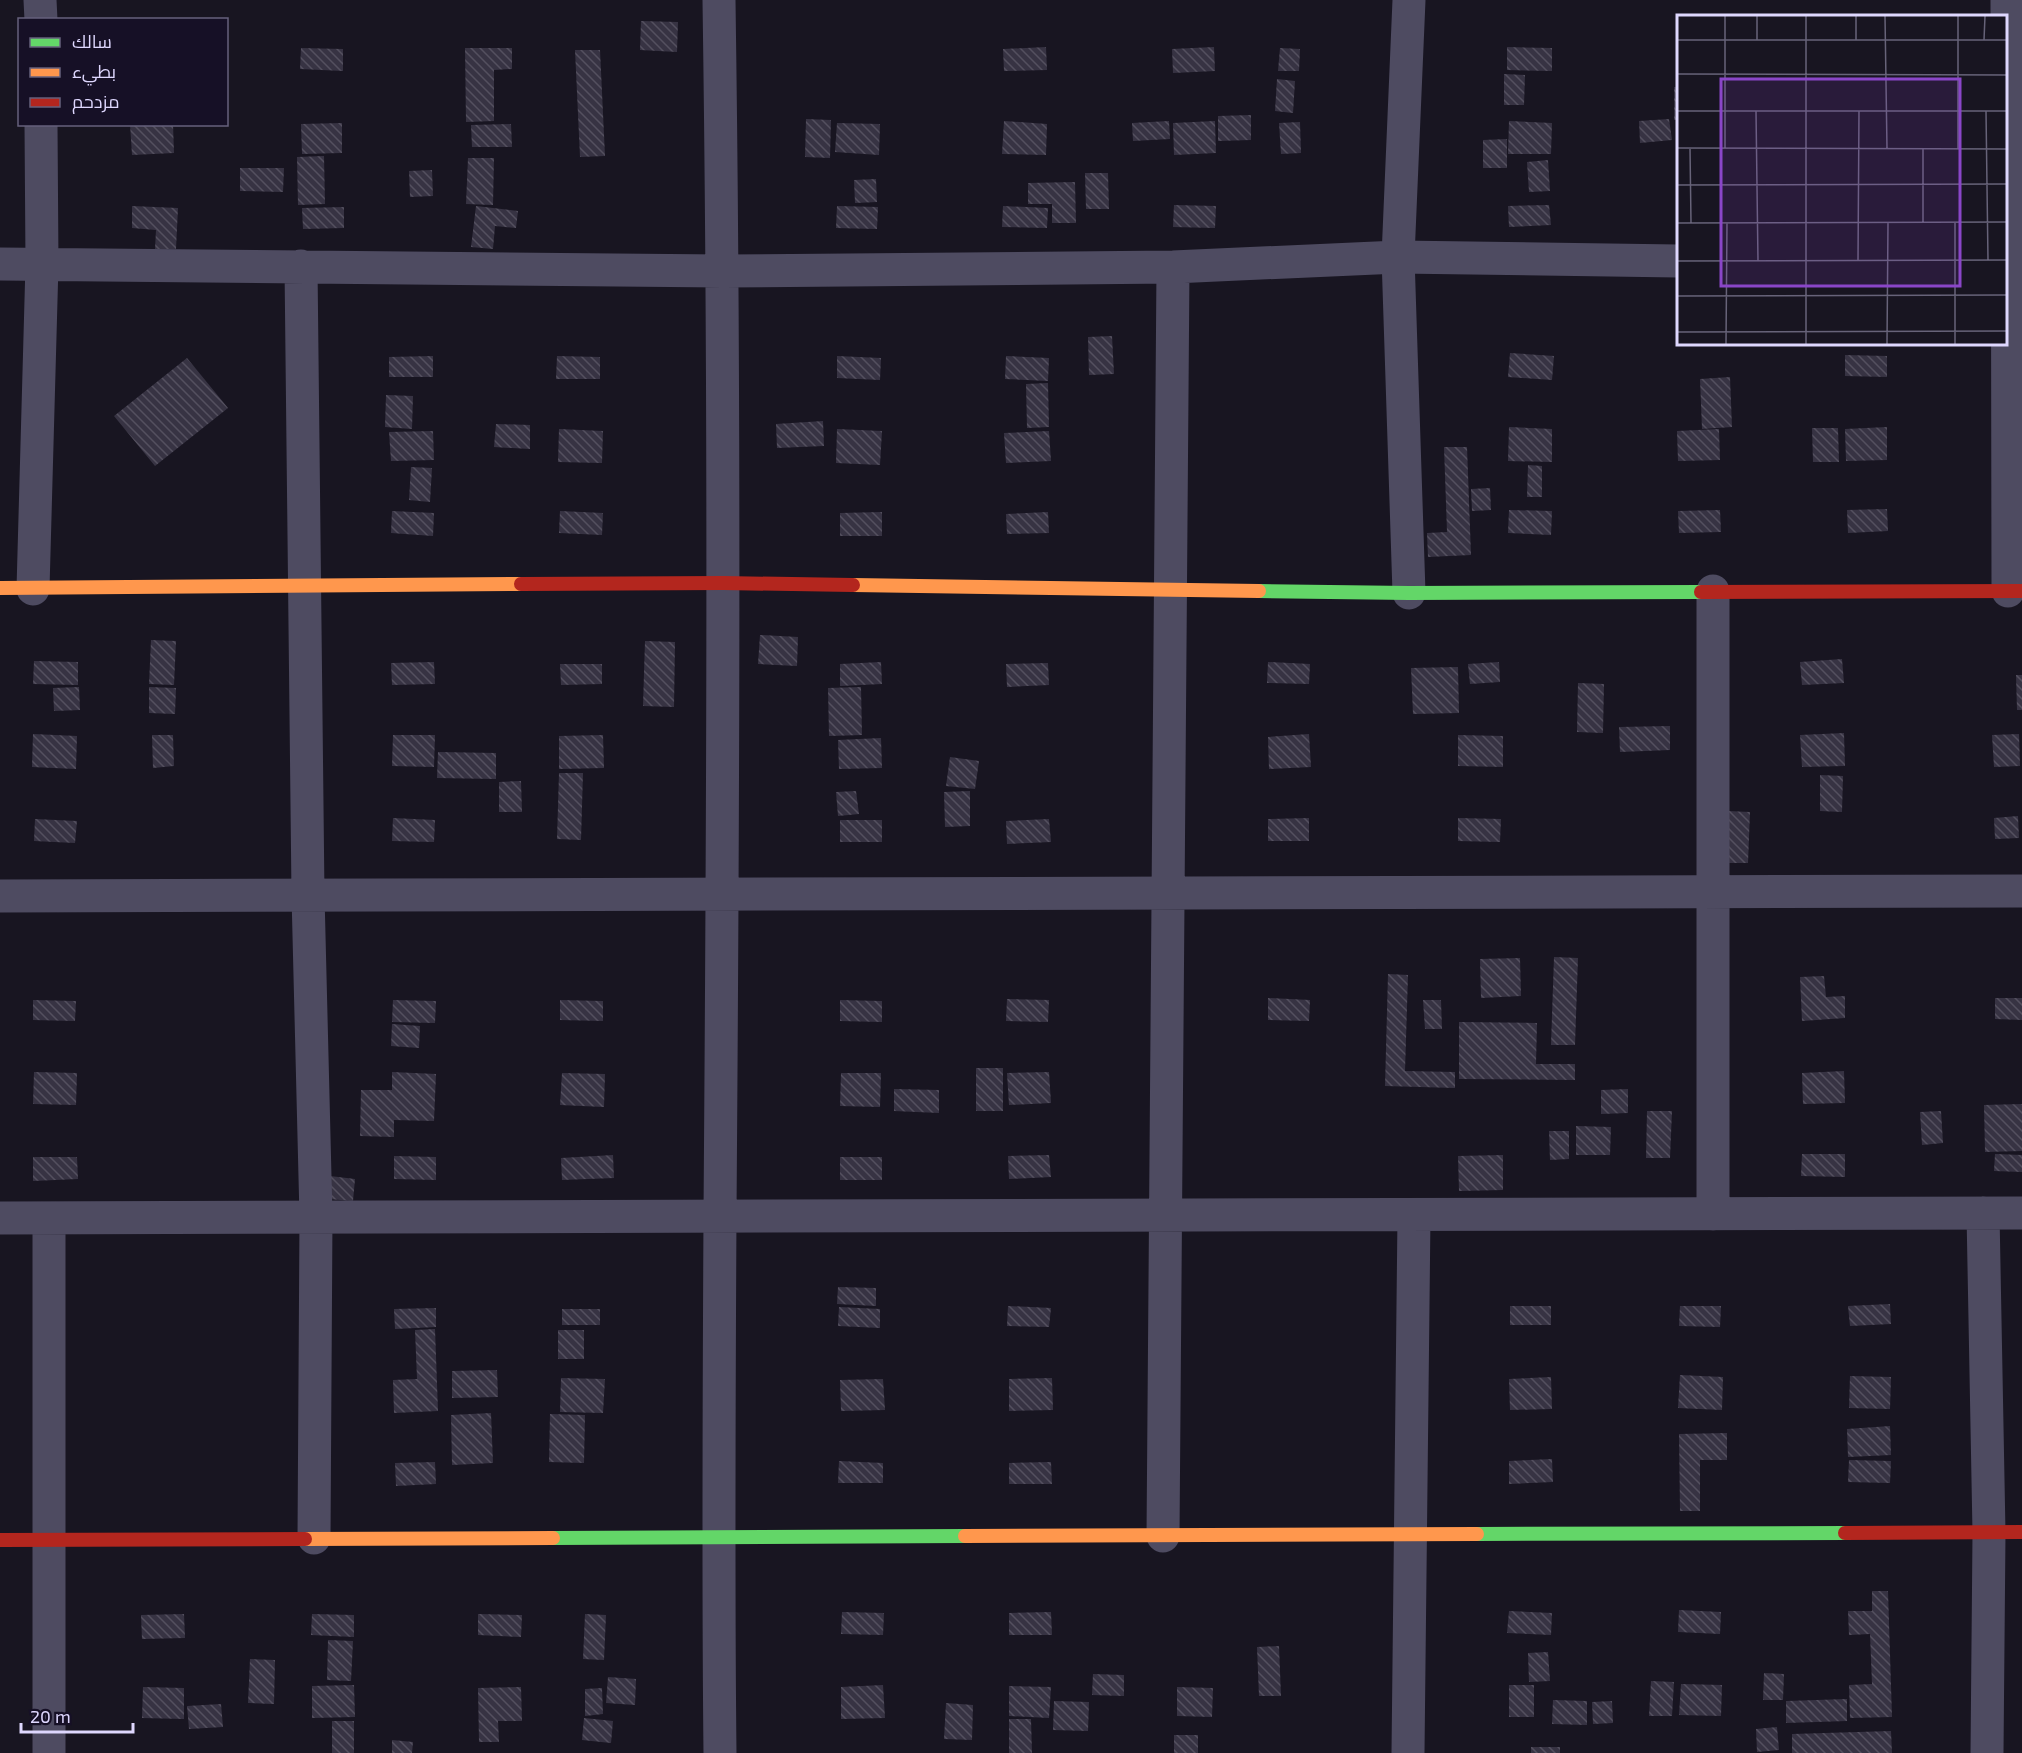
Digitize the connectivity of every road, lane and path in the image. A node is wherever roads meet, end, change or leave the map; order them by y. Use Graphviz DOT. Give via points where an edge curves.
graph roads {
  1 [pos="40,0"];
  2 [pos="719,0"];
  3 [pos="1409,0"];
  4 [pos="2007,0"];
  5 [pos="40,18"];
  6 [pos="41,126"];
  7 [pos="1398,257"];
  8 [pos="1677,261"];
  9 [pos="0,264"];
  10 [pos="42,264"];
  11 [pos="301,266"];
  12 [pos="1173,267"];
  13 [pos="2012,267"];
  14 [pos="723,271"];
  15 [pos="723,583"];
  16 [pos="304,586"];
  17 [pos="0,588"];
  18 [pos="33,589"];
  19 [pos="1170,589"];
  20 [pos="1713,591"];
  21 [pos="2015,591"];
  22 [pos="1409,593"];
  23 [pos="1713,891"];
  24 [pos="2022,891"];
  25 [pos="1168,893"];
  26 [pos="721,894"];
  27 [pos="308,895"];
  28 [pos="0,896"];
  29 [pos="1983,1213"];
  30 [pos="2022,1213"];
  31 [pos="1713,1214"];
  32 [pos="1166,1215"];
  33 [pos="1414,1215"];
  34 [pos="720,1216"];
  35 [pos="316,1217"];
  36 [pos="0,1218"];
  37 [pos="49,1218"];
  38 [pos="2022,1532"];
  39 [pos="1989,1533"];
  40 [pos="1411,1534"];
  41 [pos="1163,1536"];
  42 [pos="717,1537"];
  43 [pos="314,1538"];
  44 [pos="49,1539"];
  45 [pos="0,1540"];
  46 [pos="49,1753"];
  47 [pos="720,1753"];
  48 [pos="1408,1753"];
  49 [pos="1987,1753"];
  1 -- 5 [label="street"];
  2 -- 14 [label="street"];
  3 -- 7 [label="street"];
  4 -- 13 [label="street"];
  6 -- 10 [label="street"];
  7 -- 8 [label="street"];
  7 -- 12 [label="street"];
  7 -- 22 [label="street"];
  9 -- 10 [label="street"];
  10 -- 11 [label="street"];
  10 -- 18 [label="street"];
  11 -- 14 [label="street"];
  11 -- 16 [label="street"];
  12 -- 14 [label="street"];
  12 -- 19 [label="street"];
  13 -- 21 [label="street"];
  14 -- 15 [label="street"];
  15 -- 16 [label="street"];
  15 -- 19 [label="street"];
  15 -- 26 [label="street"];
  16 -- 18 [label="street"];
  16 -- 27 [label="street"];
  17 -- 18 [label="street"];
  19 -- 22 [label="street"];
  19 -- 25 [label="street"];
  20 -- 21 [label="street"];
  20 -- 22 [label="street"];
  20 -- 23 [label="street"];
  23 -- 24 [label="street"];
  23 -- 25 [label="street"];
  23 -- 31 [label="street"];
  25 -- 26 [label="street"];
  25 -- 32 [label="street"];
  26 -- 27 [label="street"];
  26 -- 34 [label="street"];
  27 -- 28 [label="street"];
  27 -- 35 [label="street"];
  29 -- 30 [label="street"];
  29 -- 31 [label="street"];
  29 -- 39 [label="street"];
  31 -- 33 [label="street"];
  32 -- 33 [label="street"];
  32 -- 34 [label="street"];
  32 -- 41 [label="street"];
  33 -- 40 [label="street"];
  34 -- 35 [label="street"];
  34 -- 42 [label="street"];
  35 -- 37 [label="street"];
  35 -- 43 [label="street"];
  36 -- 37 [label="street"];
  37 -- 44 [label="street"];
  38 -- 39 [label="street"];
  39 -- 40 [label="street"];
  39 -- 49 [label="street"];
  40 -- 41 [label="street"];
  40 -- 48 [label="street"];
  41 -- 42 [label="street"];
  42 -- 43 [label="street"];
  42 -- 47 [label="street"];
  43 -- 44 [label="street"];
  44 -- 45 [label="street"];
  44 -- 46 [label="street"];
}
